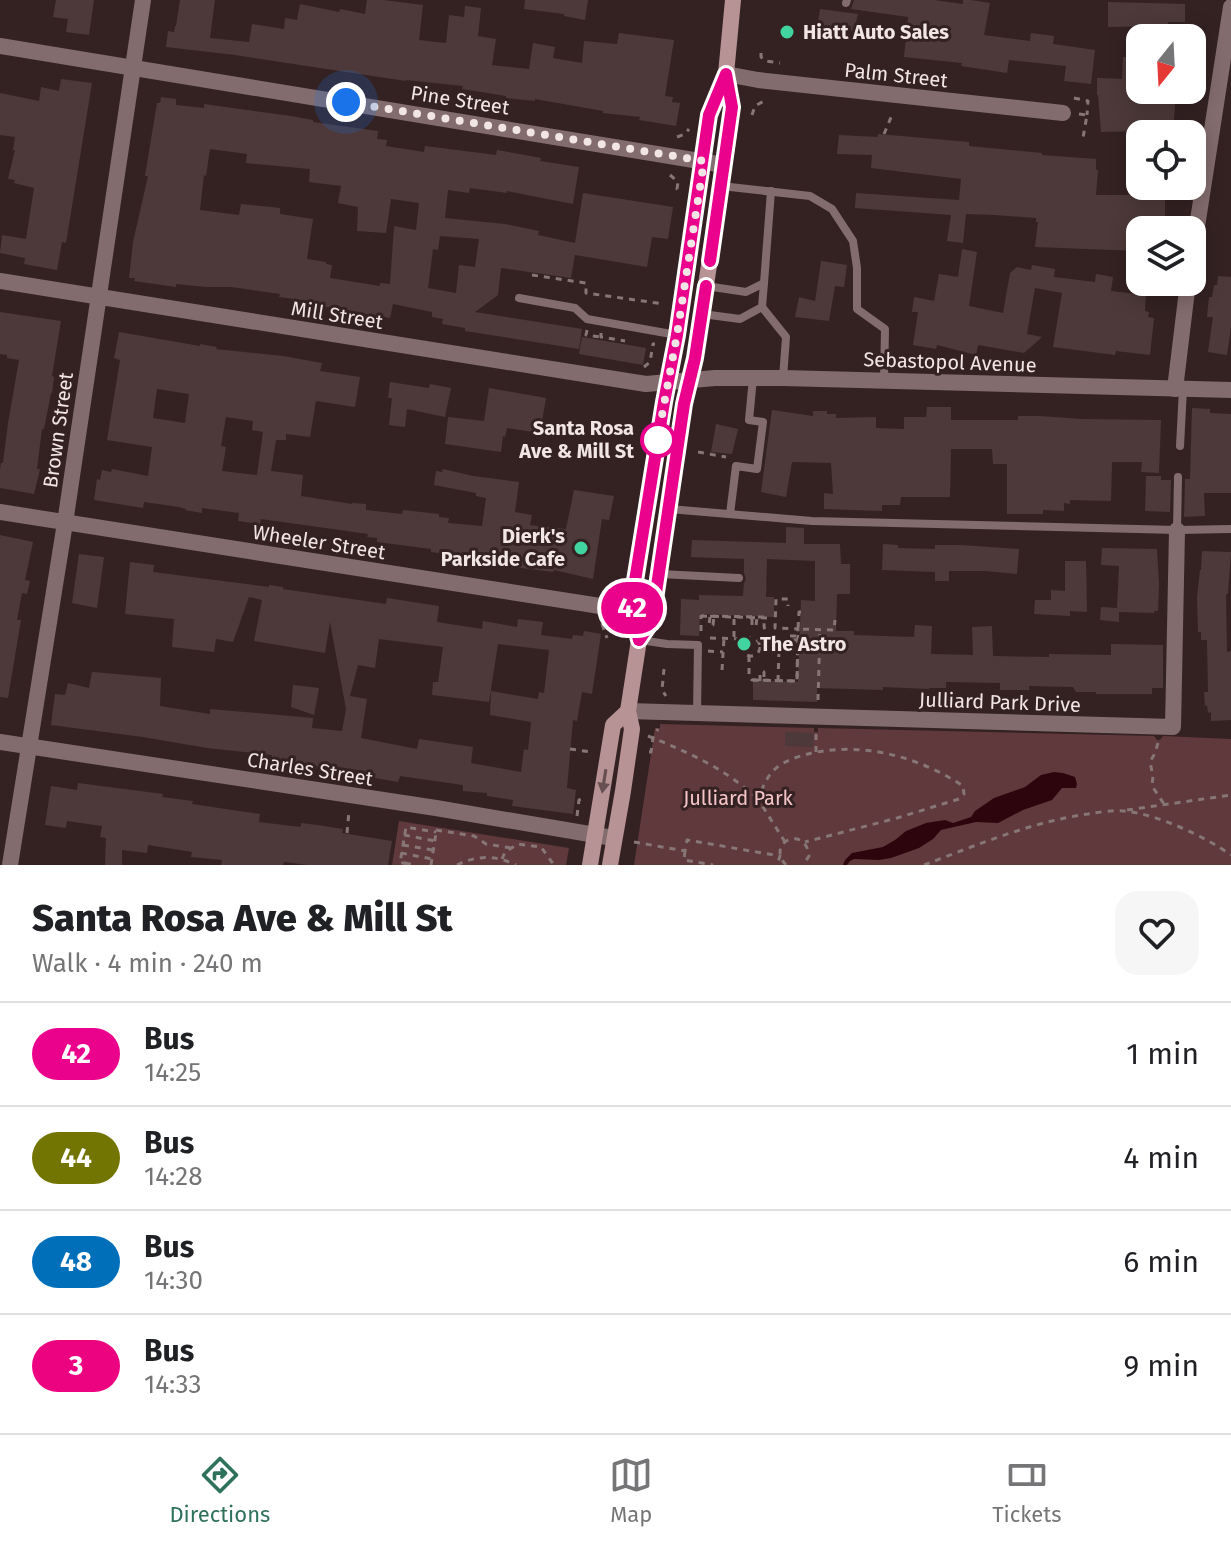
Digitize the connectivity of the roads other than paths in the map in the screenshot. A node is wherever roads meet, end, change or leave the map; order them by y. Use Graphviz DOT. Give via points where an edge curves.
graph roads {
  1 [pos="143,0"];
  2 [pos="733,0"];
  3 [pos="1231,7"];
  4 [pos="0,46"];
  5 [pos="132,66"];
  6 [pos="726,74"];
  7 [pos="1063,113"];
  8 [pos="704,161"];
  9 [pos="724,165"];
  10 [pos="721,186"];
  11 [pos="771,191"];
  12 [pos="1199,216"];
  13 [pos="0,281"];
  14 [pos="764,283"];
  15 [pos="706,286"];
  16 [pos="1187,296"];
  17 [pos="97,297"];
  18 [pos="519,298"];
  19 [pos="762,307"];
  20 [pos="701,314"];
  21 [pos="677,335"];
  22 [pos="753,378"];
  23 [pos="783,378"];
  24 [pos="884,380"];
  25 [pos="690,381"];
  26 [pos="668,383"];
  27 [pos="1179,389"];
  28 [pos="1231,390"];
  29 [pos="1180,446"];
  30 [pos="1178,477"];
  31 [pos="669,509"];
  32 [pos="0,512"];
  33 [pos="730,514"];
  34 [pos="65,523"];
  35 [pos="1231,529"];
  36 [pos="1177,530"];
  37 [pos="660,574"];
  38 [pos="739,578"];
  39 [pos="632,611"];
  40 [pos="639,640"];
  41 [pos="628,711"];
  42 [pos="697,713"];
  43 [pos="0,742"];
  44 [pos="28,746"];
  45 [pos="595,835"];
  46 [pos="613,838"];
  47 [pos="10,865"];
  48 [pos="590,865"];
  49 [pos="610,865"];
  1 -- 5 [label="street, Brown Street"];
  2 -- 6 [label="main road"];
  3 -- 12 [label="street"];
  4 -- 5 [label="street, Pine Street"];
  5 -- 8 [label="street, Pine Street"];
  5 -- 17 [label="street, Brown Street"];
  6 -- 7 [label="street, Palm Street"];
  6 -- 8 [label="main road" via="709,115"];
  6 -- 9 [label="main road" via="732,107"];
  8 -- 9 [label="street, Pine Street"];
  8 -- 21 [label="main road"];
  9 -- 10 [label="main road"];
  10 -- 11 [label="lane"];
  10 -- 15 [label="main road"];
  11 -- 14 [label="lane"];
  11 -- 24 [label="lane" via="810,196 832,209 853,241 857,309 885,329"];
  13 -- 17 [label="street, Mill Street"];
  14 -- 15 [label="lane" via="746,292"];
  14 -- 19 [label="lane"];
  15 -- 20 [label="main road"];
  16 -- 27 [label="street"];
  17 -- 26 [label="street, Mill Street" via="646,384"];
  17 -- 34 [label="street, Brown Street"];
  18 -- 21 [label="lane" via="575,308 587,319"];
  19 -- 20 [label="lane" via="740,319"];
  19 -- 23 [label="lane" via="786,337"];
  20 -- 25 [label="main road"];
  21 -- 26 [label="main road"];
  22 -- 23 [label="street, Sebastopol Avenue"];
  22 -- 25 [label="street, Sebastopol Avenue"];
  22 -- 33 [label="lane" via="749,420 763,422 757,469 736,466"];
  23 -- 24 [label="street, Sebastopol Avenue"];
  24 -- 27 [label="street, Sebastopol Avenue"];
  25 -- 26 [label="street, Sebastopol Avenue"];
  25 -- 31 [label="main road"];
  26 -- 39 [label="main road"];
  27 -- 28 [label="street, Sebastopol Avenue"];
  27 -- 29 [label="lane"];
  30 -- 36 [label="lane"];
  31 -- 33 [label="lane"];
  31 -- 37 [label="main road"];
  32 -- 34 [label="street, Wheeler Street"];
  33 -- 36 [label="lane" via="812,521"];
  34 -- 39 [label="street, Wheeler Street"];
  34 -- 44 [label="street, Brown Street"];
  35 -- 36 [label="lane"];
  36 -- 42 [label="street, Julliard Park Drive" via="1173,727"];
  37 -- 38 [label="lane"];
  37 -- 40 [label="main road" via="650,624"];
  39 -- 40 [label="main road"];
  40 -- 41 [label="main road"];
  40 -- 42 [label="lane" via="698,645"];
  41 -- 42 [label="street, Julliard Park Drive"];
  41 -- 45 [label="main road, one-way" via="613,725"];
  41 -- 46 [label="main road" via="632,729"];
  43 -- 44 [label="street, Charles Street"];
  44 -- 45 [label="street, Charles Street"];
  44 -- 47 [label="street, Brown Street"];
  45 -- 46 [label="street, Charles Street"];
  45 -- 48 [label="main road"];
  46 -- 49 [label="main road"];
}
